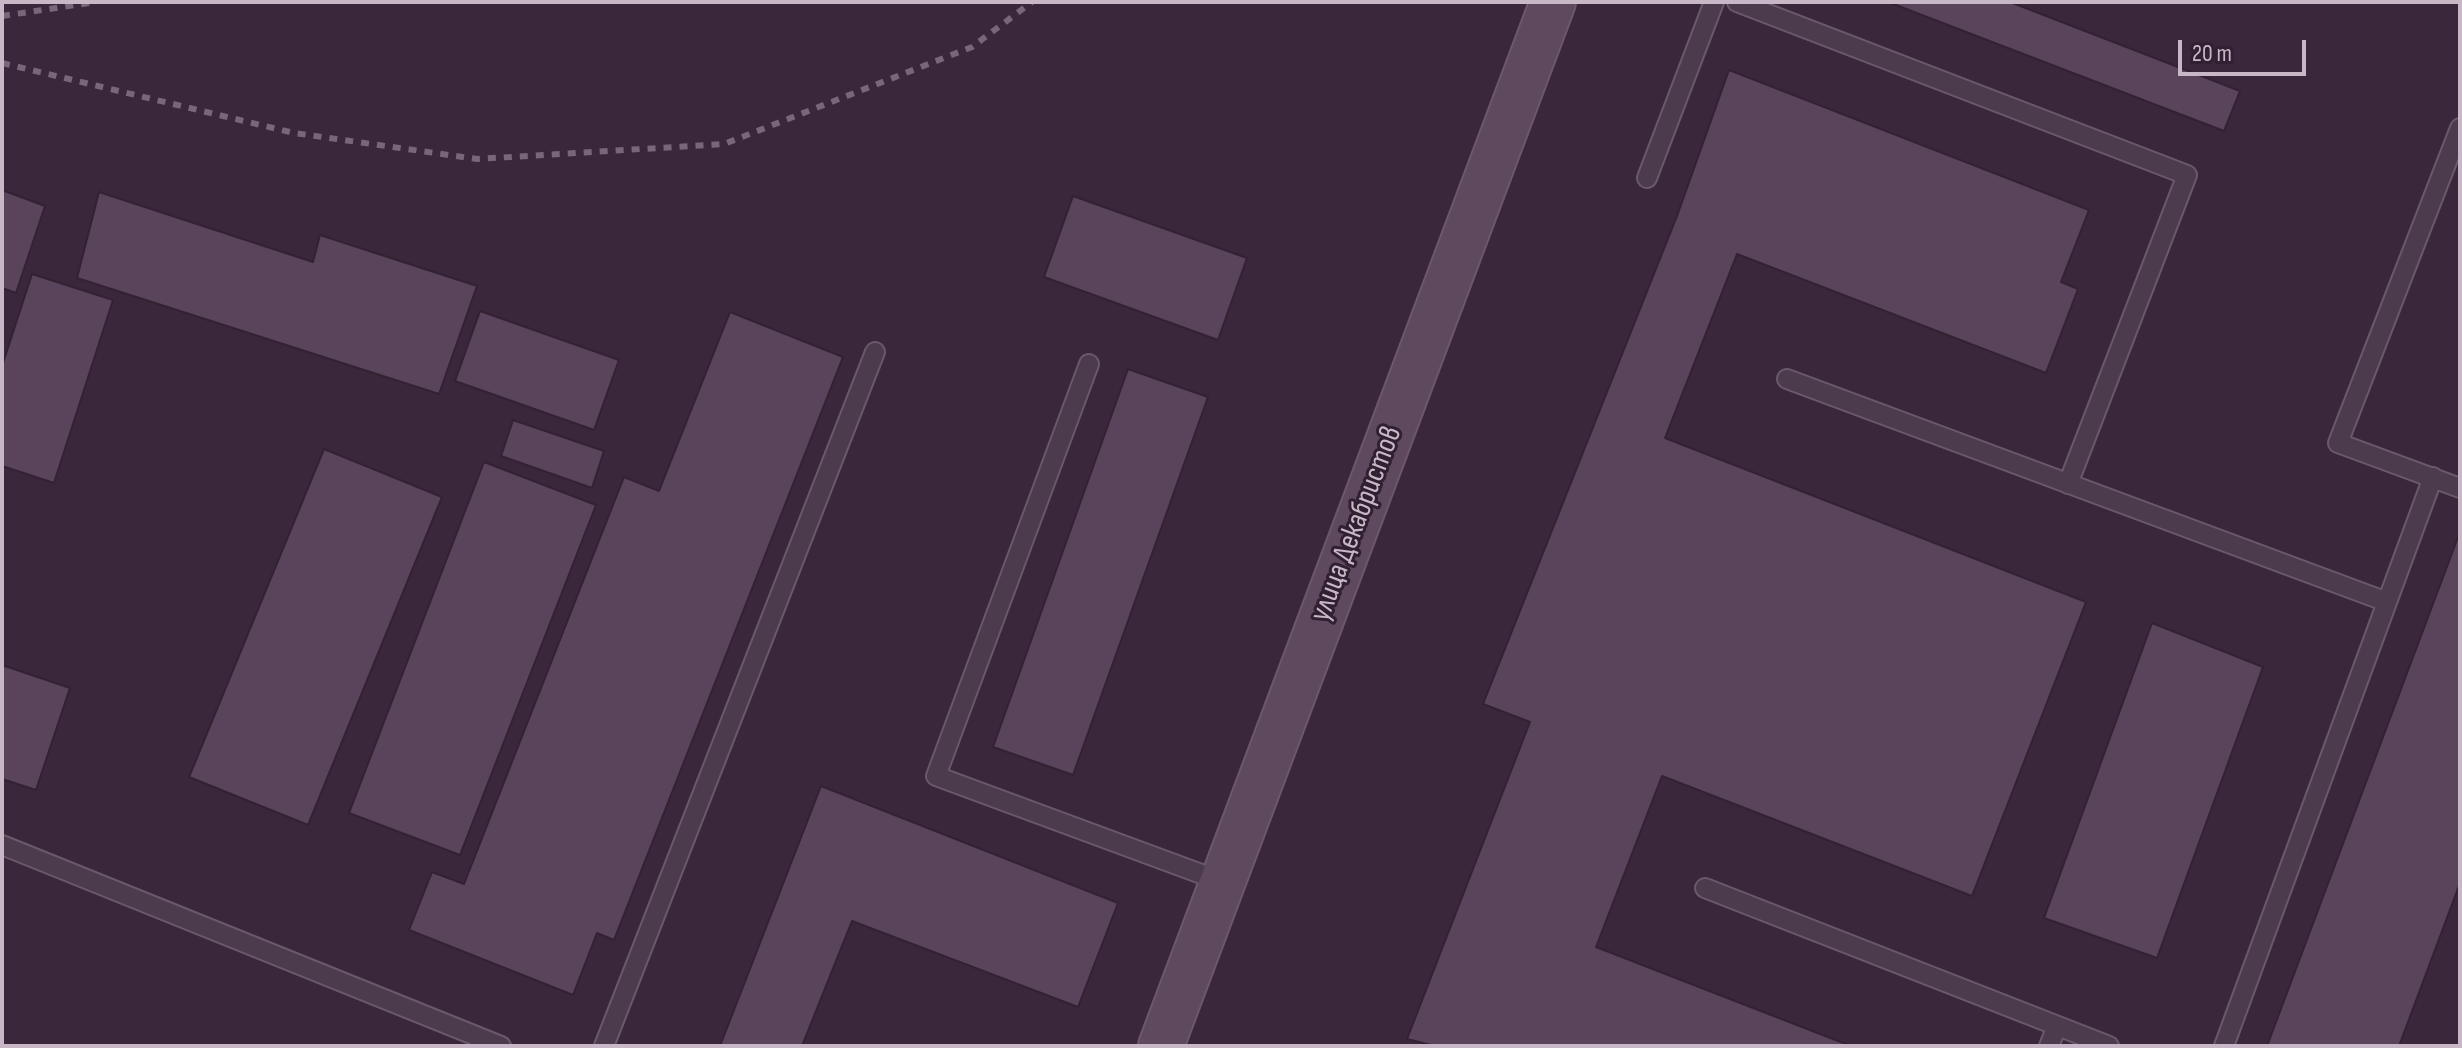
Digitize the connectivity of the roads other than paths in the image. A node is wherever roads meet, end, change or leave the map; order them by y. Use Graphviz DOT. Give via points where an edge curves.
graph roads {
  1 [pos="1553,2"];
  2 [pos="1714,2"];
  3 [pos="1737,2"];
  4 [pos="2460,128"];
  5 [pos="1647,178"];
  6 [pos="875,352"];
  7 [pos="1089,364"];
  8 [pos="1787,379"];
  9 [pos="2433,477"];
  10 [pos="2068,484"];
  11 [pos="2460,488"];
  12 [pos="2387,602"];
  13 [pos="2,845"];
  14 [pos="1223,882"];
  15 [pos="1705,888"];
  16 [pos="2057,1026"];
  17 [pos="501,1046"];
  18 [pos="604,1046"];
  19 [pos="1161,1046"];
  20 [pos="2049,1046"];
  21 [pos="2109,1046"];
  22 [pos="2224,1046"];
  1 -- 14 [label="street, улица Декабристов"];
  2 -- 5 [label="lane"];
  3 -- 10 [label="lane" via="2187,175"];
  4 -- 9 [label="lane" via="2338,443"];
  6 -- 18 [label="lane"];
  7 -- 14 [label="lane" via="936,776"];
  8 -- 10 [label="lane"];
  9 -- 11 [label="lane"];
  9 -- 12 [label="lane"];
  10 -- 12 [label="lane"];
  12 -- 22 [label="lane"];
  13 -- 17 [label="lane"];
  14 -- 19 [label="street, улица Декабристов"];
  15 -- 16 [label="lane"];
  16 -- 20 [label="lane"];
  16 -- 21 [label="lane"];
}
